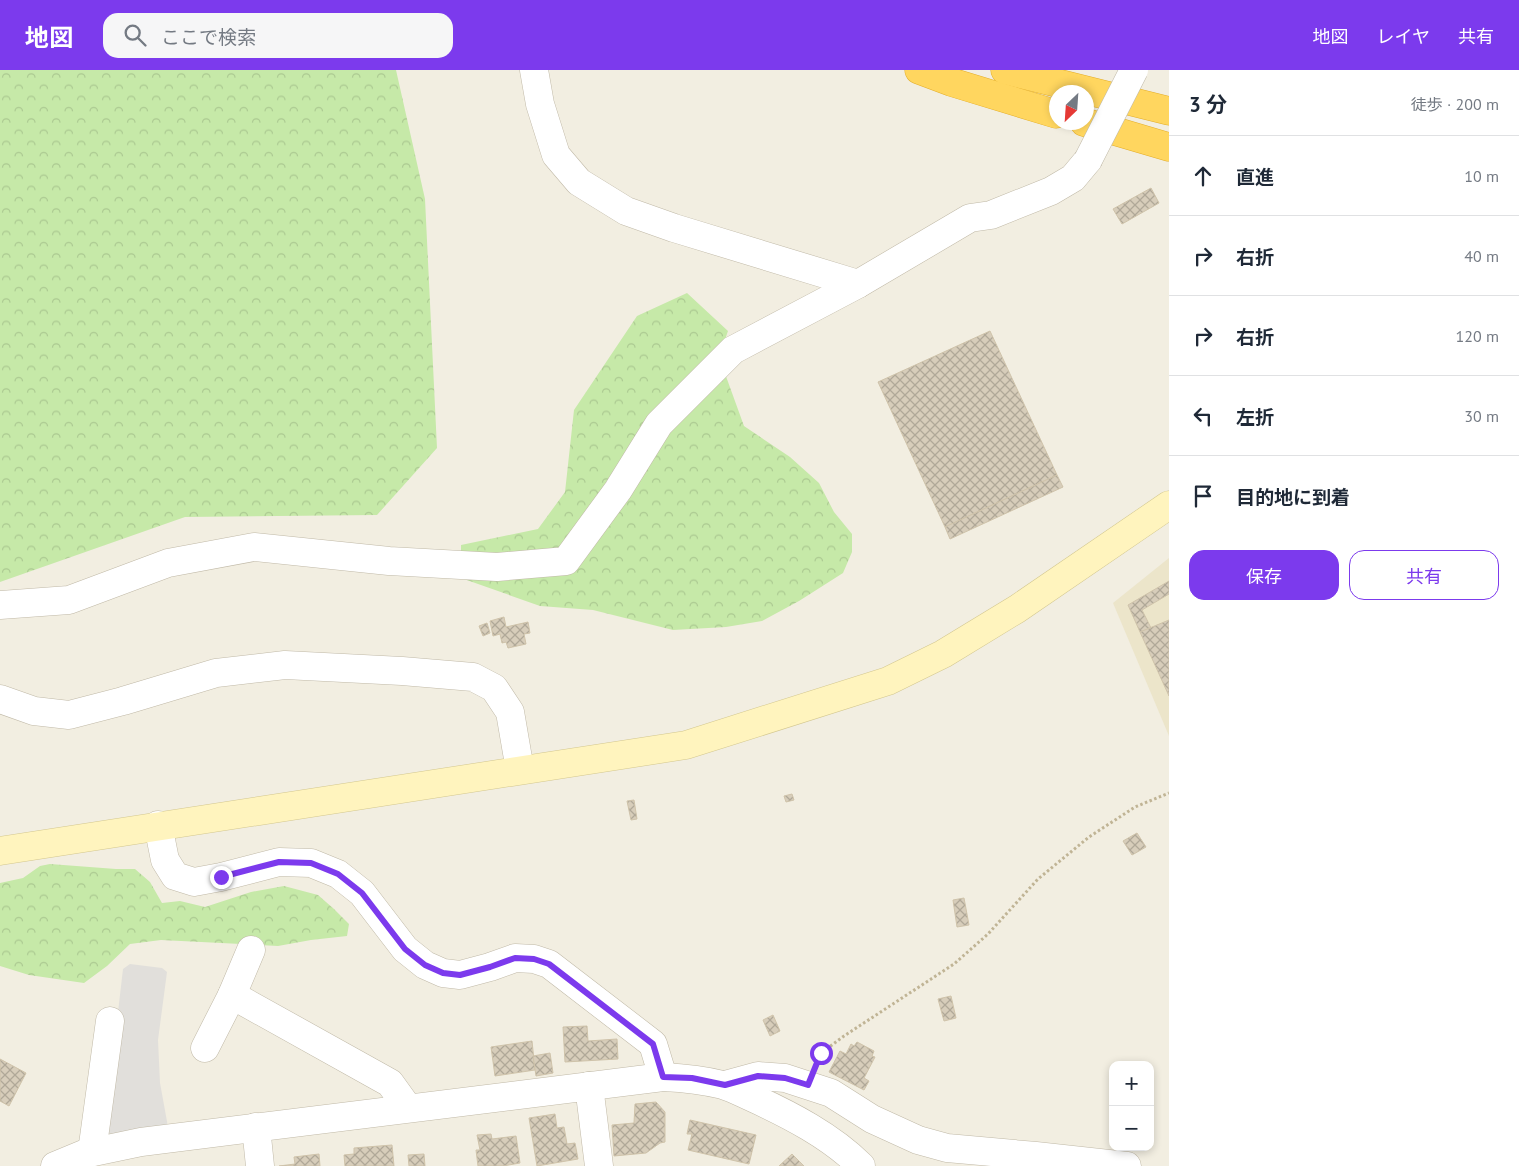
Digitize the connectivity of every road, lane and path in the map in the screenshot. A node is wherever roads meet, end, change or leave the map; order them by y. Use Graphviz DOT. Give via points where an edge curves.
graph roads {
  1 [pos="534,70"];
  2 [pos="919,70"];
  3 [pos="1004,70"];
  4 [pos="1134,70"];
  5 [pos="1169,111"];
  6 [pos="1049,112"];
  7 [pos="1094,125"];
  8 [pos="1169,148"];
  9 [pos="858,284"];
  10 [pos="1169,505"];
  11 [pos="0,605"];
  12 [pos="0,699"];
  13 [pos="520,770"];
  14 [pos="1169,793"];
  15 [pos="158,826"];
  16 [pos="0,851"];
  17 [pos="251,950"];
  18 [pos="232,995"];
  19 [pos="110,1021"];
  20 [pos="205,1048"];
  21 [pos="663,1077"];
  22 [pos="725,1085"];
  23 [pos="808,1085"];
  24 [pos="589,1086"];
  25 [pos="408,1108"];
  26 [pos="256,1127"];
  27 [pos="92,1152"];
  28 [pos="1040,1161"];
  29 [pos="55,1166"];
  30 [pos="260,1166"];
  31 [pos="599,1166"];
  32 [pos="861,1166"];
  33 [pos="1127,1166"];
  1 -- 9 [label="street" via="540,104 556,155 580,182 626,211"];
  2 -- 6 [label="highway"];
  3 -- 5 [label="highway"];
  4 -- 9 [label="street, bridge" via="1088,160 1073,178 1051,191 991,216 970,218"];
  7 -- 8 [label="highway"];
  9 -- 11 [label="street" via="733,350 659,424 618,490 566,561 497,567 389,561 254,547 168,562 69,600"];
  10 -- 13 [label="street" via="1017,609 943,654 888,681 686,745"];
  12 -- 13 [label="street" via="34,711 68,715 216,673 285,665 473,677 494,688 510,712"];
  13 -- 15 [label="street"];
  14 -- 23 [label="path" via="1135,807 1089,836 1038,879 988,934 954,964 821,1053"];
  15 -- 16 [label="street"];
  15 -- 21 [label="street" via="165,860 175,876 194,882 279,862 311,863 338,874 362,893 405,949 425,965 443,973 460,975 515,958 549,964 653,1044"];
  17 -- 18 [label="street"];
  18 -- 20 [label="street"];
  18 -- 25 [label="street" via="390,1083"];
  19 -- 27 [label="street"];
  21 -- 22 [label="street" via="692,1078"];
  21 -- 24 [label="street"];
  22 -- 23 [label="street" via="758,1076 785,1078"];
  22 -- 32 [label="street" via="816,1131"];
  23 -- 28 [label="street" via="831,1093 872,1119 918,1140 947,1148"];
  24 -- 25 [label="street"];
  24 -- 31 [label="street"];
  25 -- 26 [label="street"];
  26 -- 27 [label="street" via="141,1142"];
  26 -- 30 [label="street"];
  27 -- 29 [label="street"];
  28 -- 33 [label="street"];
}
